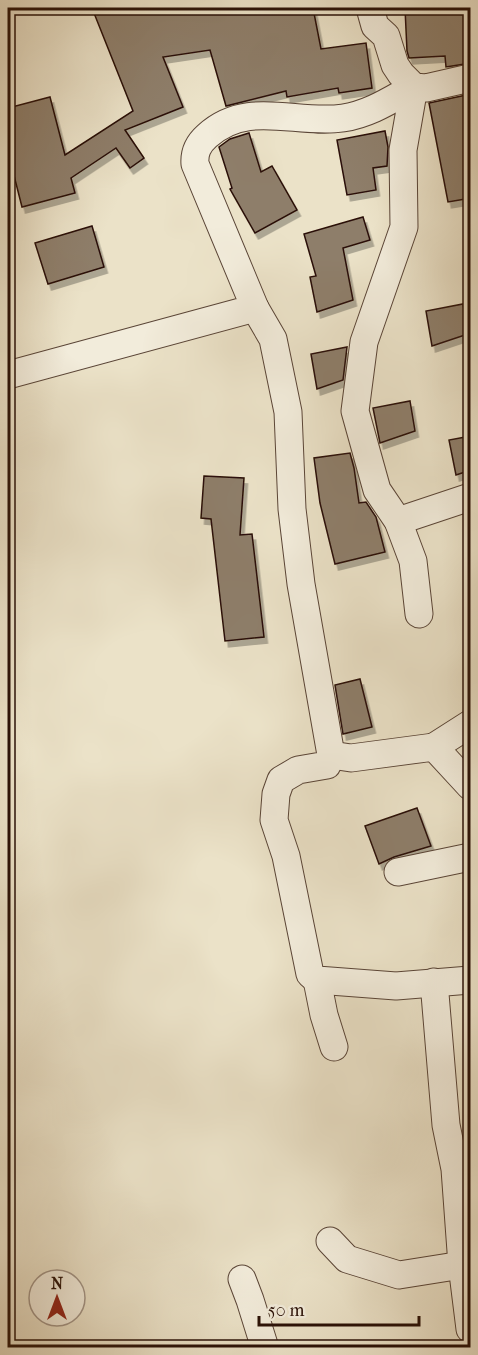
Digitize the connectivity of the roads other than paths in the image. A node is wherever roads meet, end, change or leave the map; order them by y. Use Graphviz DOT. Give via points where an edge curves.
graph roads {
  1 [pos="370,8"];
  2 [pos="471,78"];
  3 [pos="414,87"];
  4 [pos="255,308"];
  5 [pos="8,375"];
  6 [pos="471,497"];
  7 [pos="398,521"];
  8 [pos="419,614"];
  9 [pos="471,724"];
  10 [pos="434,747"];
  11 [pos="331,755"];
  12 [pos="471,786"];
  13 [pos="471,857"];
  14 [pos="398,872"];
  15 [pos="317,980"];
  16 [pos="471,980"];
  17 [pos="434,982"];
  18 [pos="333,1047"];
  19 [pos="330,1241"];
  20 [pos="462,1265"];
  21 [pos="242,1279"];
  22 [pos="471,1329"];
  23 [pos="259,1346"];
  1 -- 3 [label="street" via="375,26 386,36 401,75"];
  2 -- 3 [label="street"];
  3 -- 4 [label="street" via="378,107 342,118 310,120 250,115 218,127 201,142 194,154 195,164"];
  3 -- 7 [label="street" via="402,150 404,227 364,342 355,411 377,490"];
  4 -- 5 [label="street"];
  4 -- 11 [label="street" via="273,339 288,412 292,509 301,584"];
  6 -- 7 [label="street"];
  7 -- 8 [label="street" via="413,561"];
  9 -- 10 [label="street"];
  10 -- 11 [label="street" via="351,758"];
  10 -- 12 [label="street"];
  11 -- 15 [label="street" via="327,765 298,770 281,780 274,820 288,866 310,974"];
  13 -- 14 [label="street"];
  15 -- 17 [label="street" via="396,986"];
  15 -- 18 [label="street"];
  16 -- 17 [label="street"];
  17 -- 20 [label="street"];
  19 -- 20 [label="street" via="347,1259 399,1275"];
  20 -- 22 [label="street"];
  21 -- 23 [label="street"];
}
